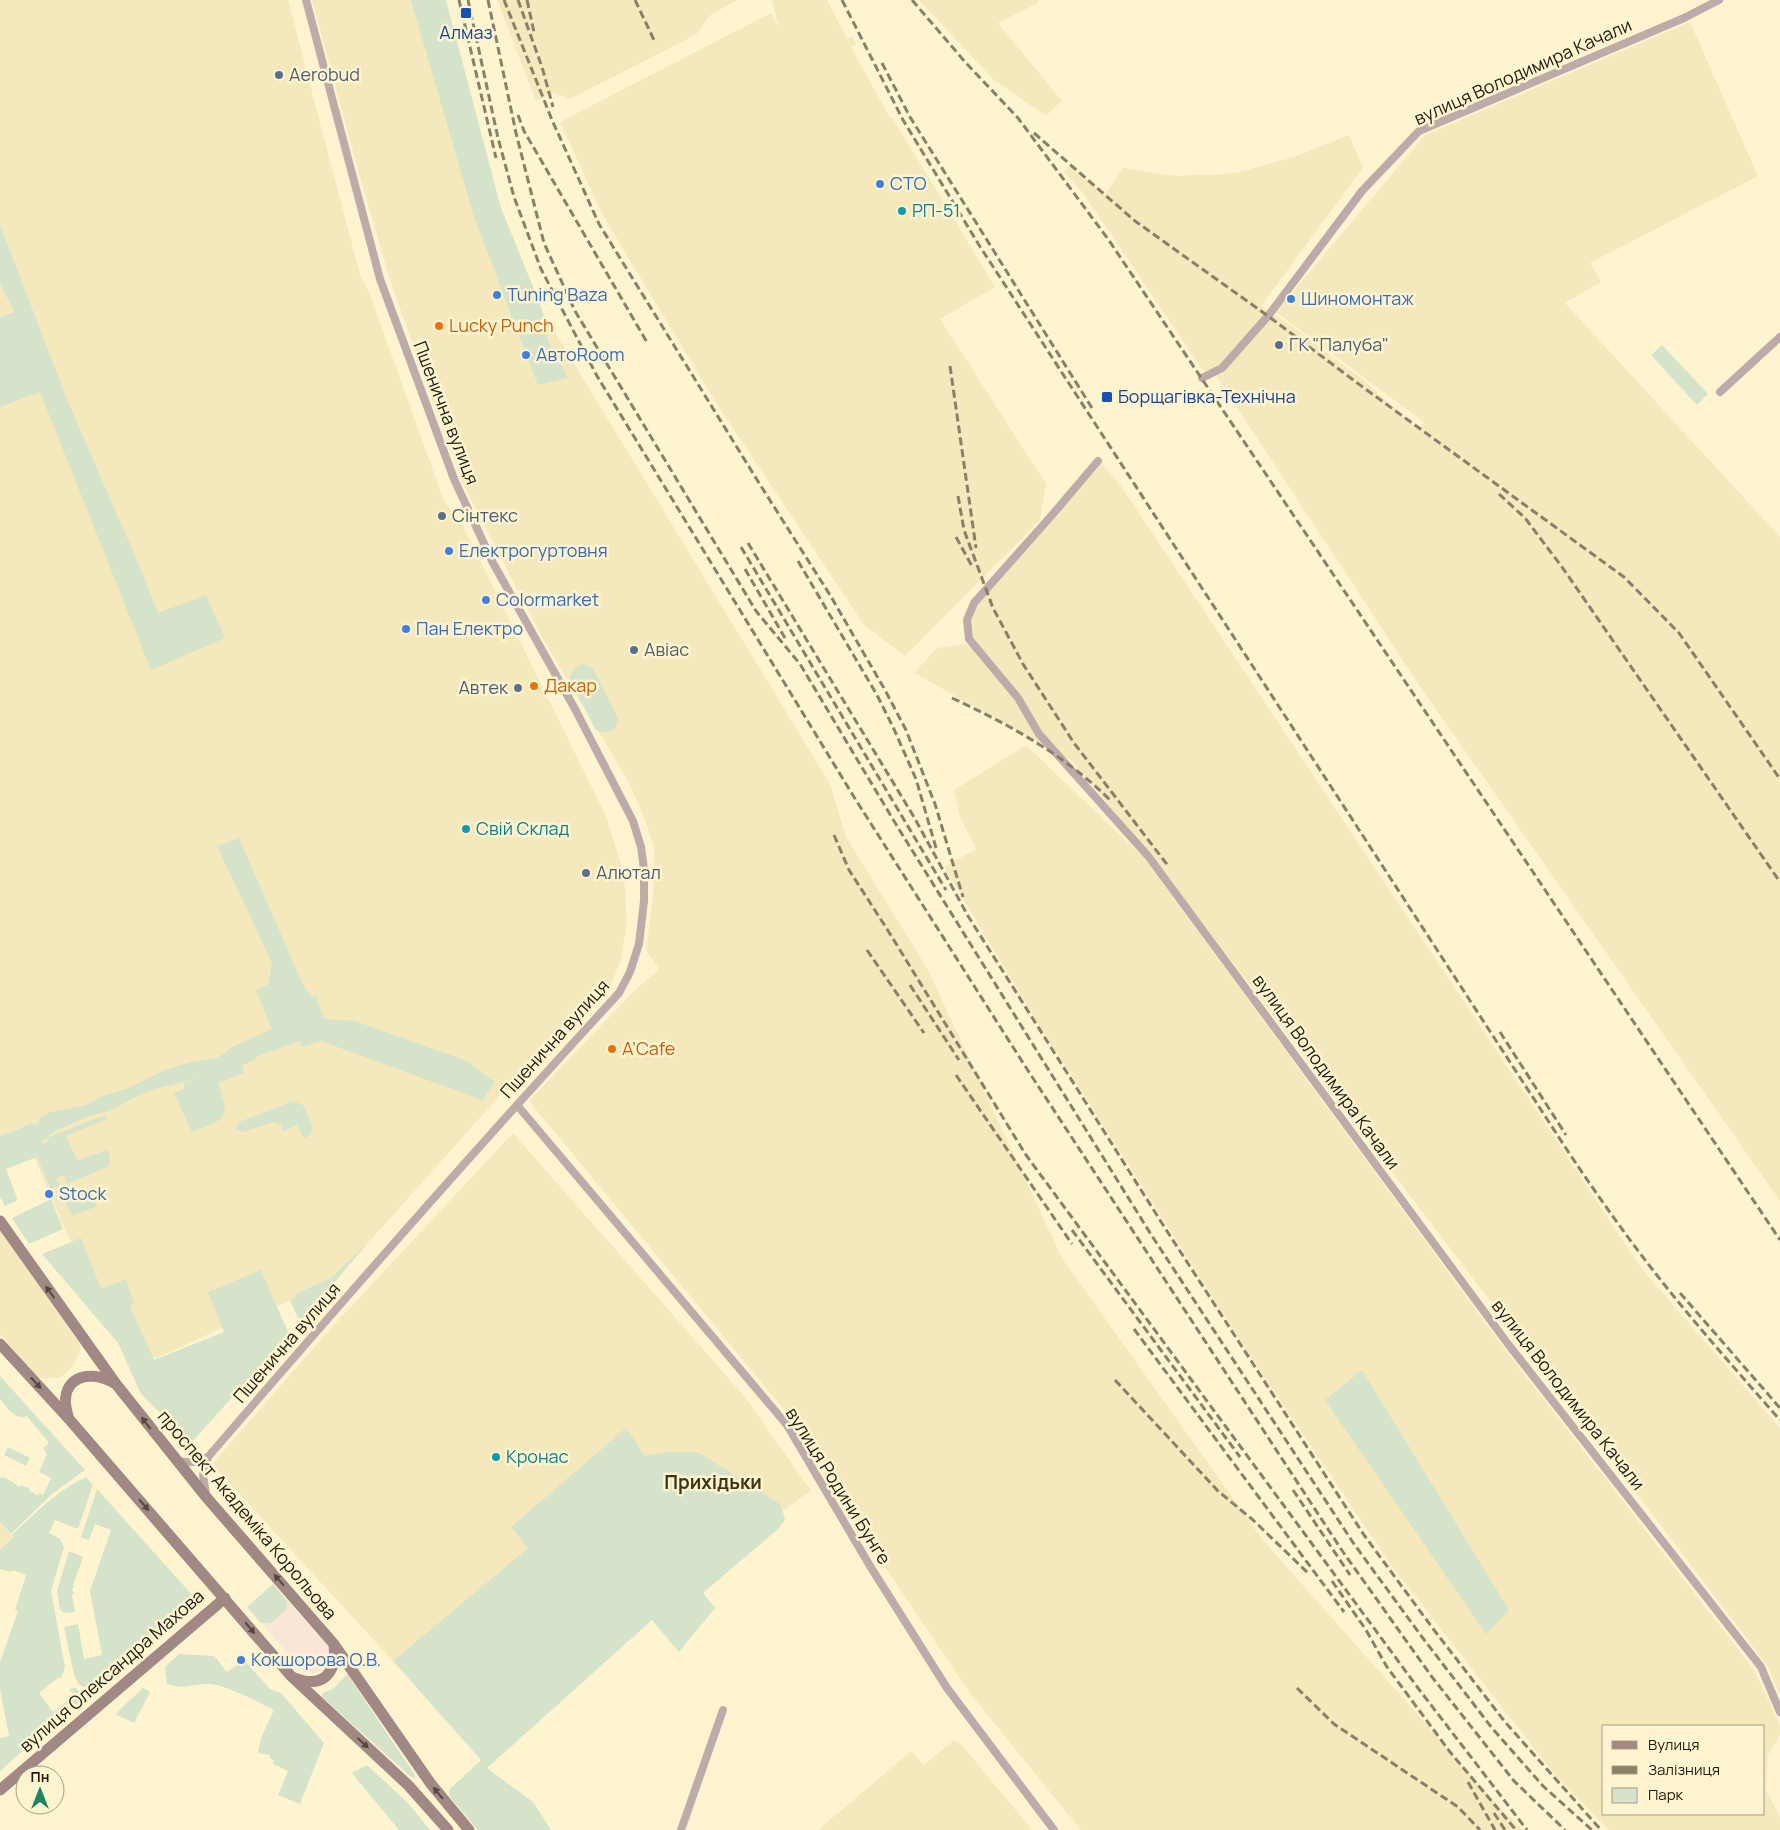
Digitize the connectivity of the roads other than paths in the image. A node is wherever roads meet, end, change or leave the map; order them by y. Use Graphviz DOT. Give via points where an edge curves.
graph roads {
  1 [pos="306,0"];
  2 [pos="1719,0"];
  3 [pos="1780,337"];
  4 [pos="1202,378"];
  5 [pos="1720,392"];
  6 [pos="1098,461"];
  7 [pos="517,1105"];
  8 [pos="0,1221"];
  9 [pos="0,1344"];
  10 [pos="116,1384"];
  11 [pos="69,1419"];
  12 [pos="208,1457"];
  13 [pos="177,1461"];
  14 [pos="207,1498"];
  15 [pos="224,1598"];
  16 [pos="333,1643"];
  17 [pos="291,1676"];
  18 [pos="722,1710"];
  19 [pos="1780,1712"];
  20 [pos="0,1790"];
  21 [pos="448,1830"];
  22 [pos="469,1830"];
  23 [pos="681,1830"];
  24 [pos="1054,1830"];
  1 -- 7 [label="street, Пшенична вулиця" via="380,279 454,480 494,563 631,815 641,847 644,900 639,944 630,972 619,993"];
  2 -- 4 [label="street, вулиця Володимира Качали" via="1419,131 1362,191 1268,316 1222,368"];
  3 -- 5 [label="street"];
  6 -- 19 [label="street, вулиця Володимира Качали" via="974,603 967,620 969,639 1018,698 1039,734 1148,856 1508,1344 1761,1667"];
  7 -- 12 [label="street, Пшенична вулиця"];
  7 -- 24 [label="street, вулиця Родини Бунґе" via="786,1425 947,1688"];
  10 -- 8 [label="main road, проспект Академіка Корольова, one-way"];
  9 -- 11 [label="main road, one-way"];
  10 -- 11 [label="main road" via="94,1375 77,1378 65,1396"];
  13 -- 10 [label="main road, проспект Академіка Корольова, one-way"];
  11 -- 15 [label="main road, one-way"];
  12 -- 13 [label="street" via="198,1462"];
  12 -- 14 [label="street" via="204,1475"];
  13 -- 14 [label="main road, проспект Академіка Корольова"];
  16 -- 14 [label="main road, проспект Академіка Корольова, one-way"];
  15 -- 17 [label="main road, one-way"];
  15 -- 20 [label="main road, вулиця Олександра Махова"];
  16 -- 17 [label="main road" via="334,1663 326,1676 311,1682"];
  22 -- 16 [label="main road, проспект Академіка Корольова, one-way" via="431,1784"];
  17 -- 21 [label="main road, one-way" via="408,1785"];
  18 -- 23 [label="street"];
}
